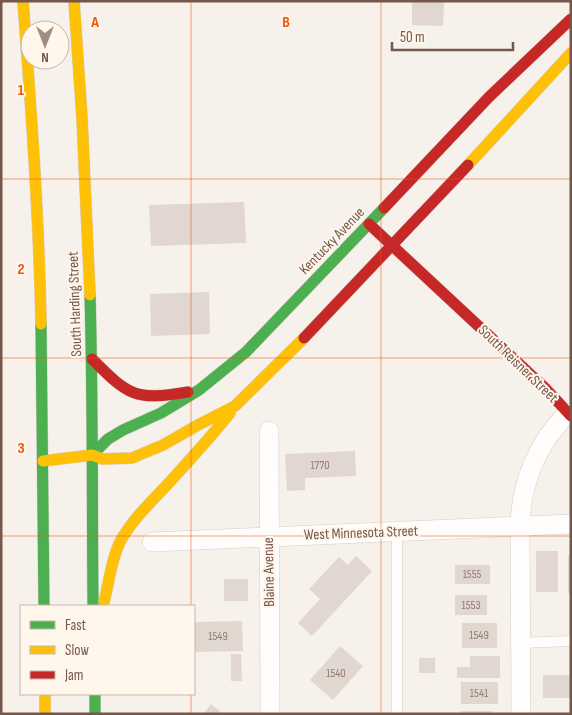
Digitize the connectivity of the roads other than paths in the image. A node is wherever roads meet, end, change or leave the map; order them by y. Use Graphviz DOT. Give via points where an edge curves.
graph roads {
  1 [pos="23,1"];
  2 [pos="74,1"];
  3 [pos="571,19"];
  4 [pos="571,53"];
  5 [pos="369,224"];
  6 [pos="392,246"];
  7 [pos="92,359"];
  8 [pos="199,390"];
  9 [pos="235,406"];
  10 [pos="569,415"];
  11 [pos="269,431"];
  12 [pos="92,455"];
  13 [pos="43,461"];
  14 [pos="571,524"];
  15 [pos="520,526"];
  16 [pos="397,532"];
  17 [pos="269,537"];
  18 [pos="152,542"];
  19 [pos="44,605"];
  20 [pos="93,605"];
  21 [pos="103,605"];
  22 [pos="571,641"];
  23 [pos="521,643"];
  24 [pos="45,695"];
  25 [pos="94,695"];
  26 [pos="45,714"];
  27 [pos="95,714"];
  28 [pos="270,714"];
  29 [pos="397,714"];
  30 [pos="521,714"];
  1 -- 13 [label="main road" via="40,281"];
  2 -- 7 [label="main road, South Harding Street"];
  3 -- 5 [label="main road, Kentucky Avenue" via="489,97"];
  4 -- 6 [label="main road"];
  5 -- 6 [label="main road, South Reisner Street"];
  5 -- 8 [label="main road, Kentucky Avenue" via="258,341"];
  6 -- 9 [label="main road"];
  6 -- 10 [label="main road, South Reisner Street" via="545,388"];
  7 -- 8 [label="main road" via="134,394 156,396"];
  7 -- 12 [label="main road, South Harding Street"];
  8 -- 12 [label="main road, Kentucky Avenue" via="108,439"];
  9 -- 12 [label="main road" via="164,445 132,458 103,459"];
  9 -- 21 [label="main road" via="204,446 125,532 115,555"];
  10 -- 15 [label="street, South Reisner Street" via="548,437 531,467 524,490"];
  11 -- 17 [label="street, Blaine Avenue"];
  12 -- 13 [label="main road"];
  12 -- 20 [label="main road, South Harding Street"];
  13 -- 19 [label="main road"];
  14 -- 15 [label="street, West Minnesota Street"];
  15 -- 16 [label="street, West Minnesota Street"];
  15 -- 23 [label="street, South Reisner Street"];
  16 -- 17 [label="street, West Minnesota Street"];
  16 -- 29 [label="lane"];
  17 -- 18 [label="street, West Minnesota Street"];
  17 -- 28 [label="street, Blaine Avenue"];
  22 -- 23 [label="lane"];
  23 -- 30 [label="street, South Reisner Street"];
  24 -- 26 [label="main road"];
  25 -- 27 [label="main road"];
}
